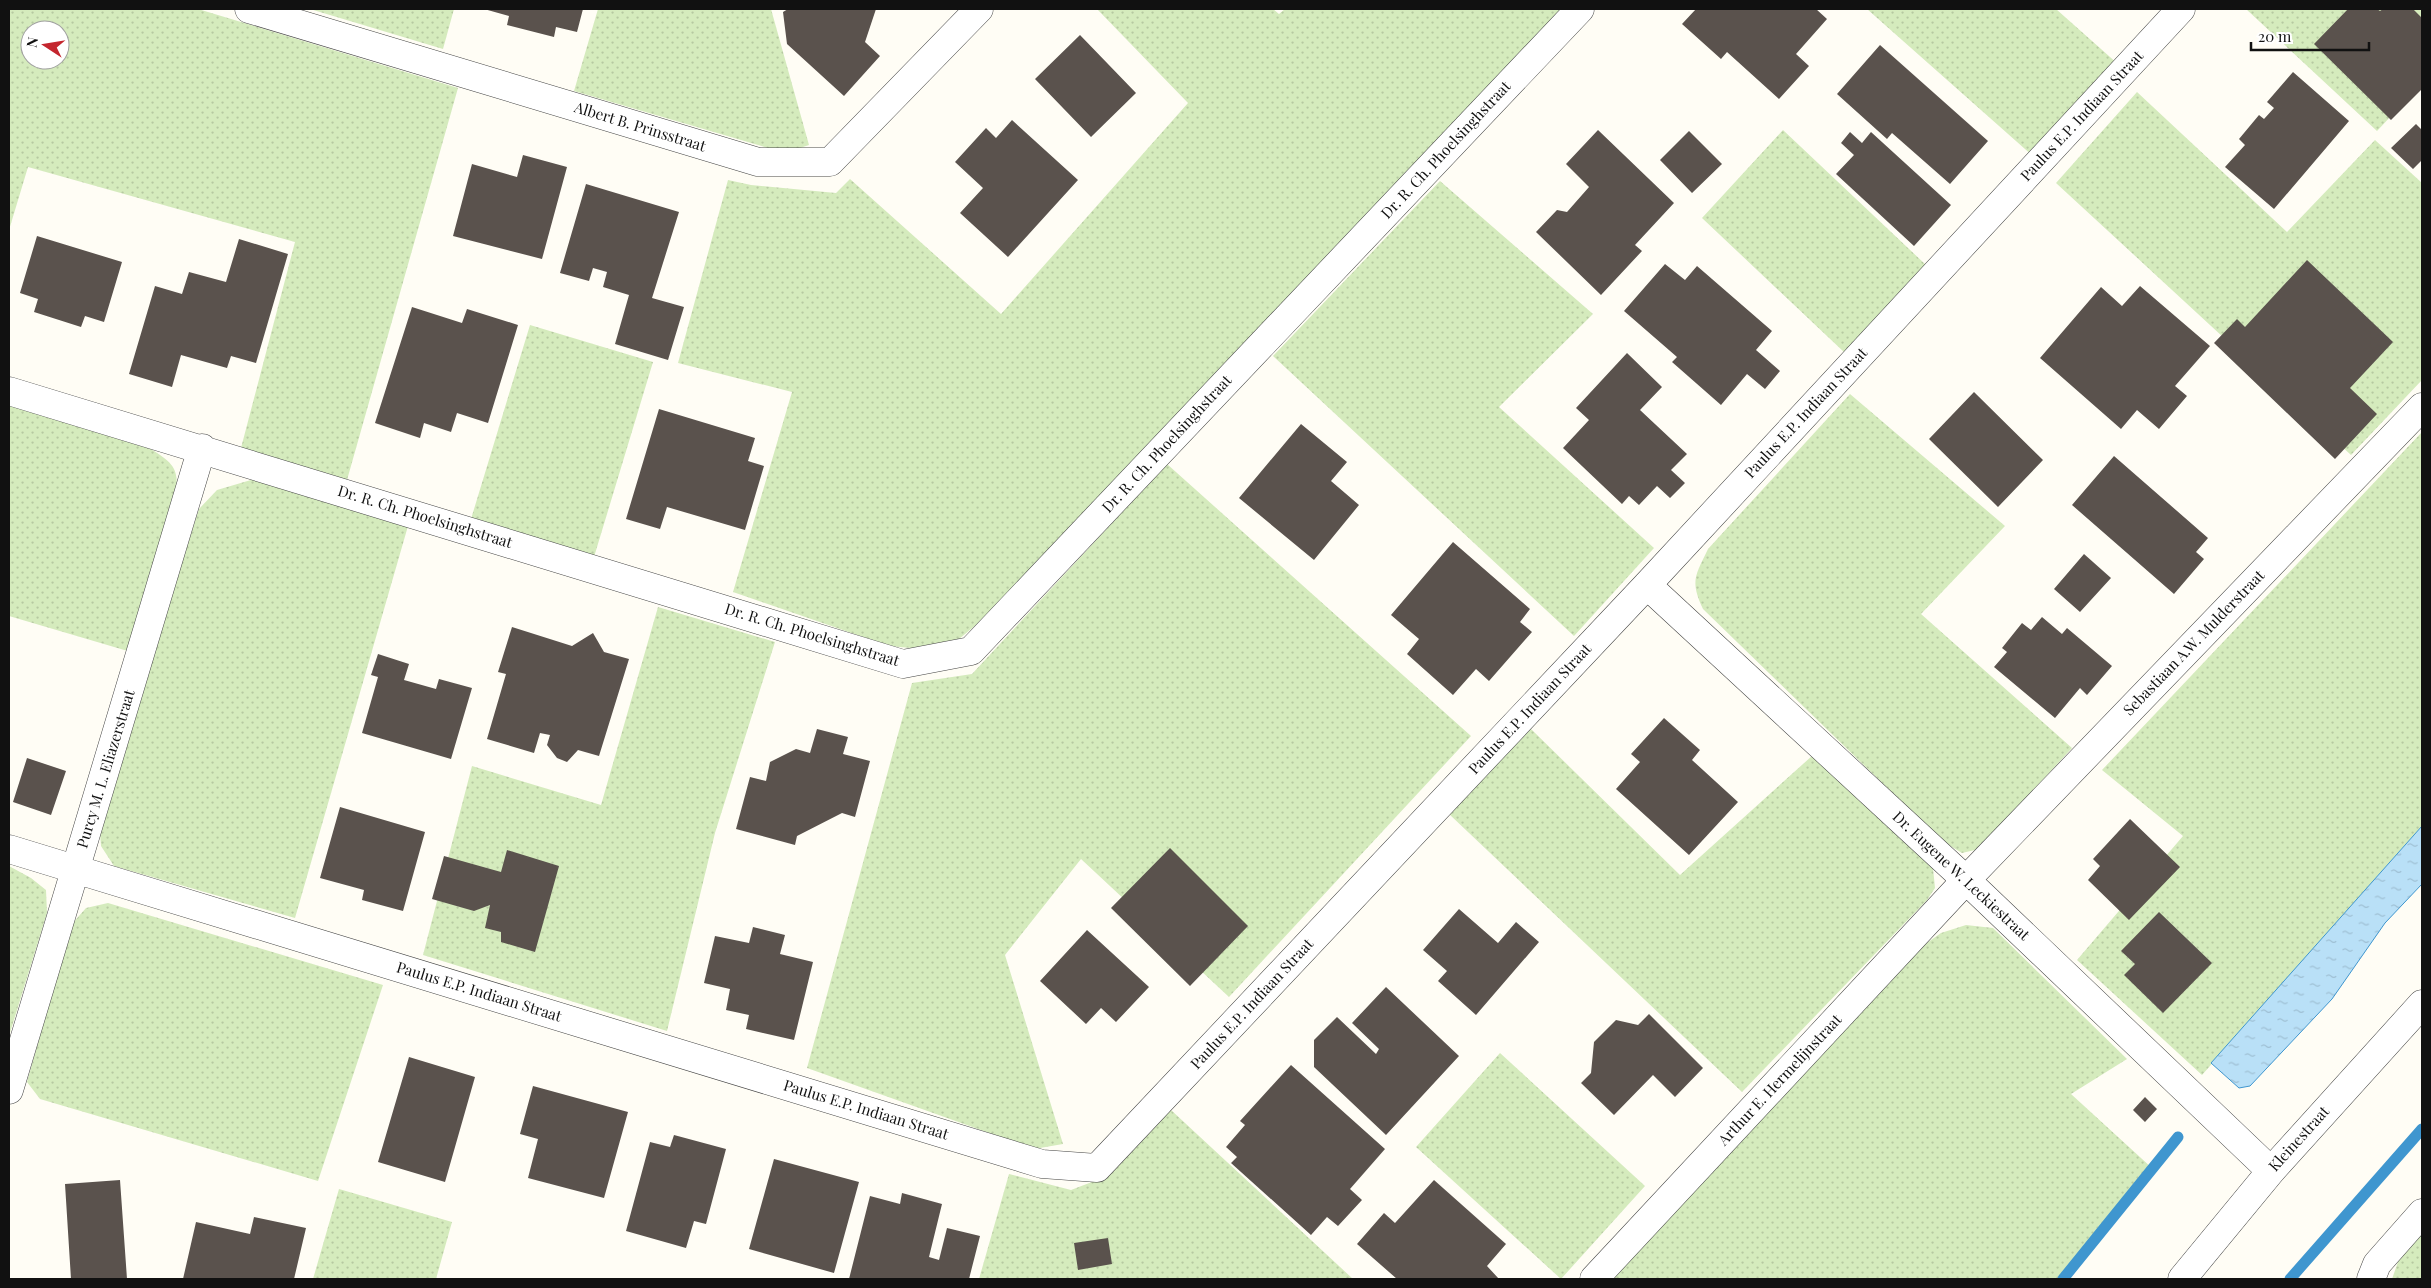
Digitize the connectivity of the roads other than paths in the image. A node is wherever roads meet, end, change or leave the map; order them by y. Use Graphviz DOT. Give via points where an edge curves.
graph roads {
  1 [pos="249,9"];
  2 [pos="978,9"];
  3 [pos="1580,9"];
  4 [pos="2181,9"];
  5 [pos="9,391"];
  6 [pos="2422,407"];
  7 [pos="202,448"];
  8 [pos="1647,585"];
  9 [pos="9,848"];
  10 [pos="76,869"];
  11 [pos="1966,880"];
  12 [pos="2422,1004"];
  13 [pos="9,1090"];
  14 [pos="2271,1171"];
  15 [pos="2422,1213"];
  16 [pos="1594,1279"];
  17 [pos="2182,1279"];
  18 [pos="2371,1279"];
  1 -- 2 [label="street, Albert B. Prinsstraat" via="758,162 830,162"];
  3 -- 7 [label="street, Dr. R. Ch. Phoelsinghstraat" via="971,651 904,664"];
  4 -- 8 [label="street, Paulus E.P. Indiaan Straat"];
  5 -- 7 [label="street, Dr. R. Ch. Phoelsinghstraat"];
  6 -- 11 [label="street, Sebastiaan A.W. Mulderstraat"];
  7 -- 10 [label="street, Purcy M. L. Eliazerstraat"];
  8 -- 10 [label="street, Paulus E.P. Indiaan Straat" via="1097,1168 1042,1164"];
  8 -- 11 [label="street, Dr. Eugene W. Leckiestraat"];
  9 -- 10 [label="street, Paulus E.P. Indiaan Straat"];
  10 -- 13 [label="street, Purcy M. L. Eliazerstraat"];
  11 -- 14 [label="street, Dr. Eugene W. Leckiestraat"];
  11 -- 16 [label="street, Arthur E. Hermelijnstraat"];
  12 -- 14 [label="street, Kleinestraat"];
  14 -- 17 [label="street, Kleinestraat"];
  15 -- 18 [label="street" via="2377,1264"];
}
